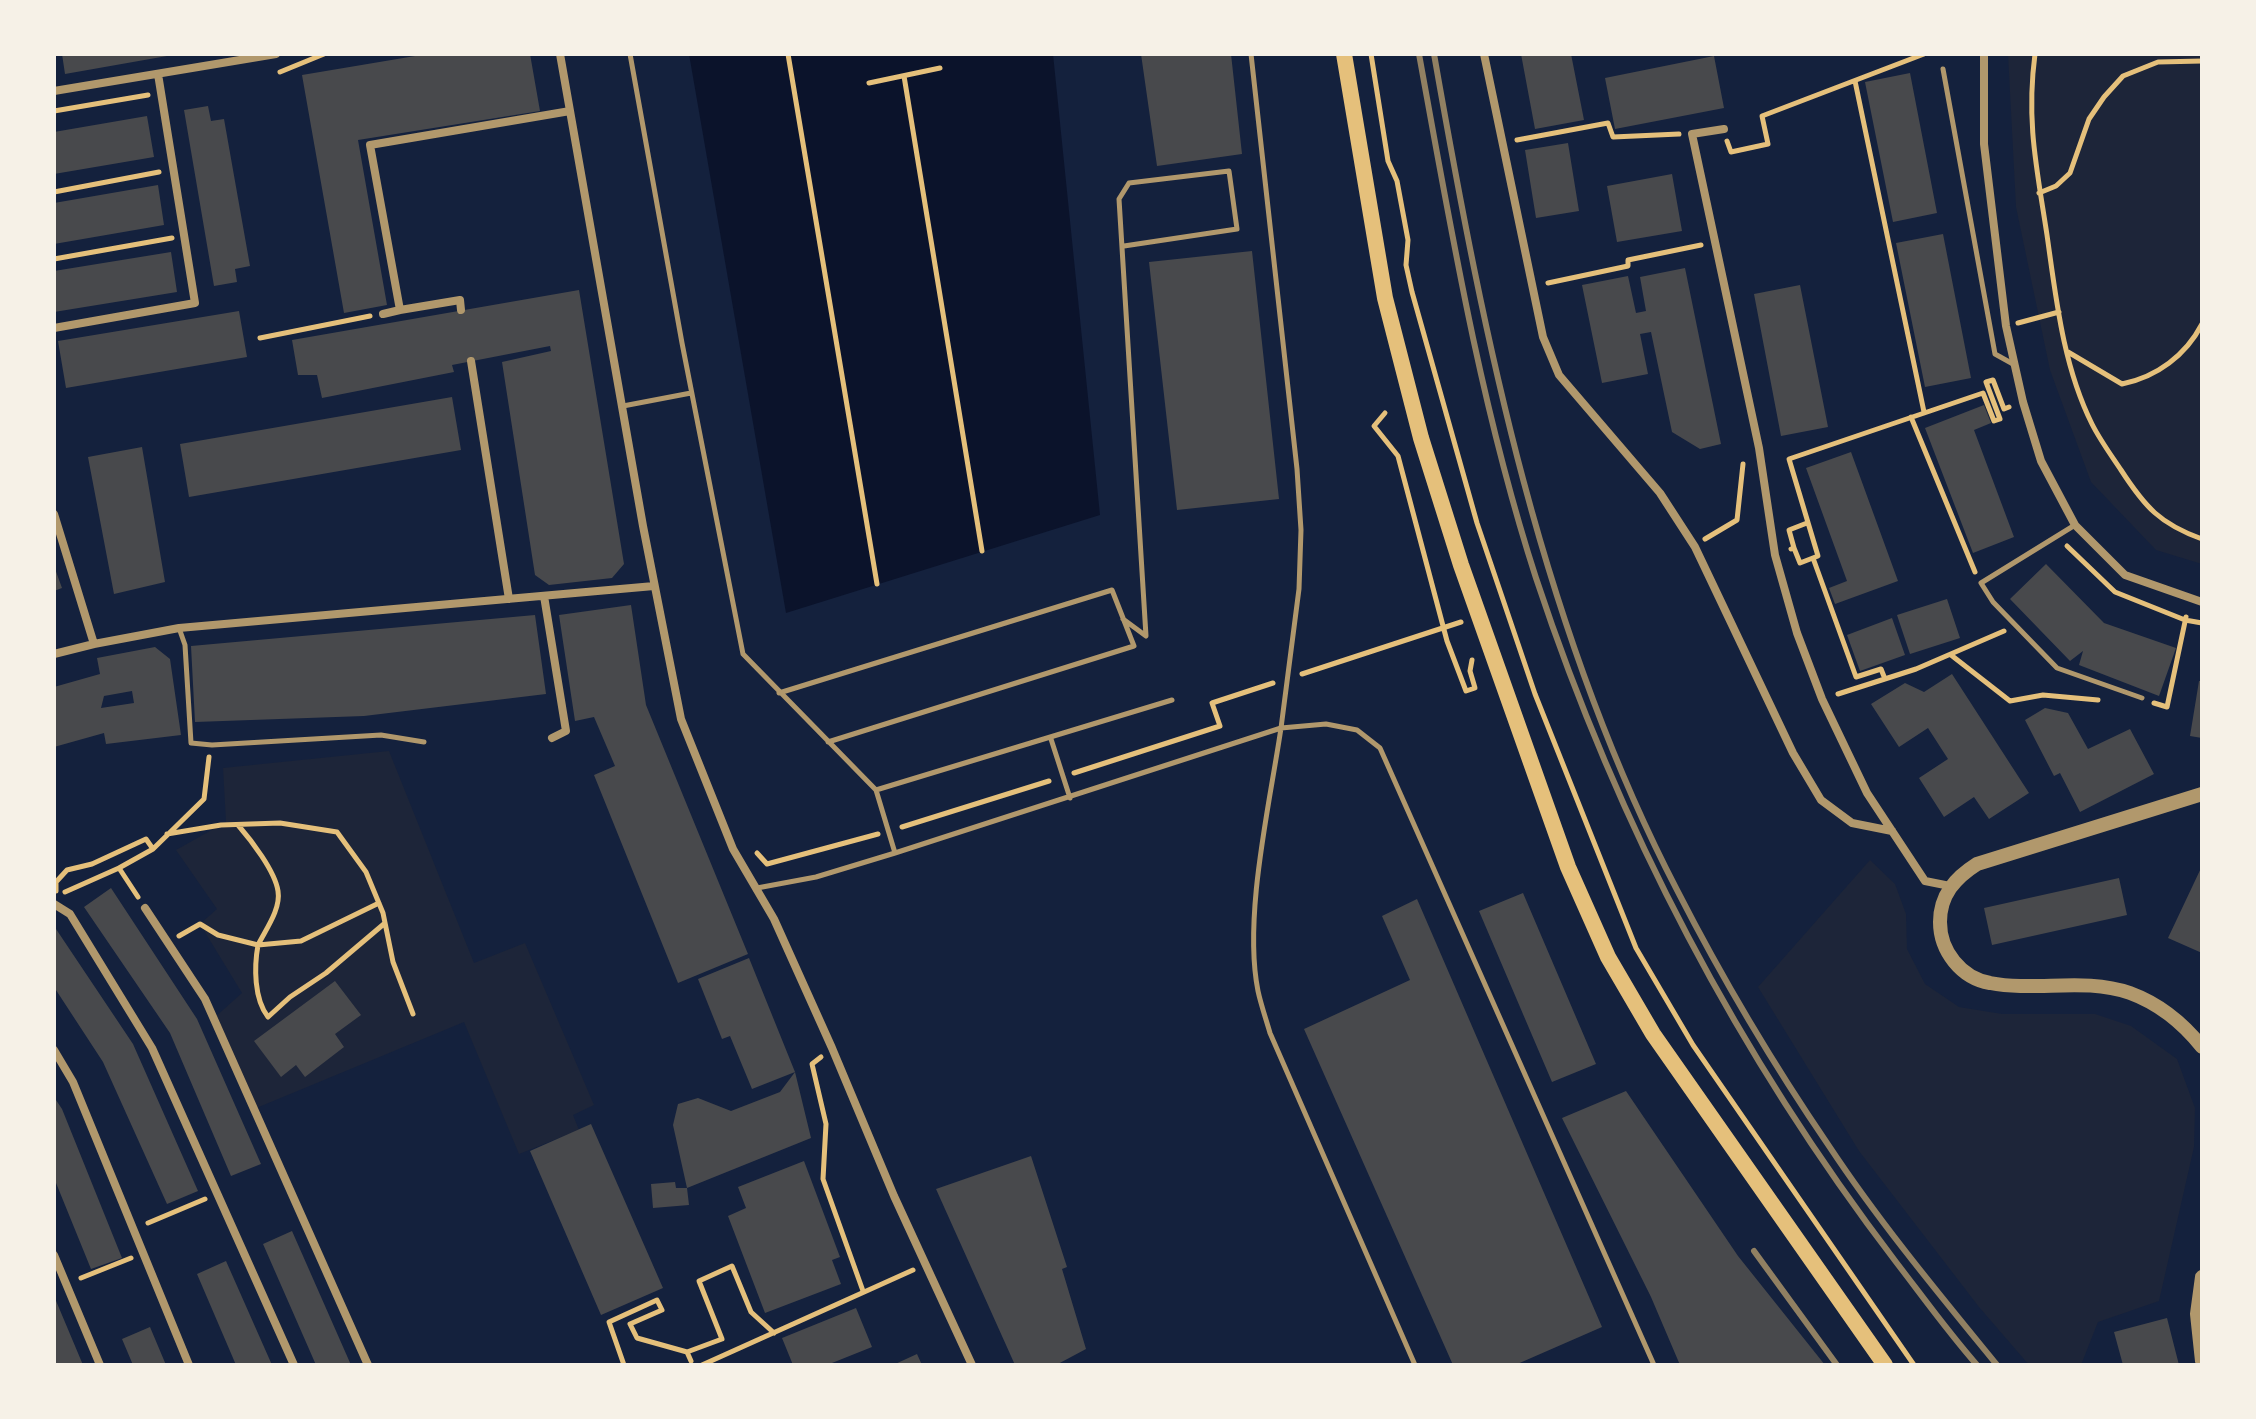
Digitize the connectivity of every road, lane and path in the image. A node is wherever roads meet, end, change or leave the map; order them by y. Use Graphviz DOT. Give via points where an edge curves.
graph roads {
  1 [pos="276,54"];
  2 [pos="560,54"];
  3 [pos="630,54"];
  4 [pos="788,54"];
  5 [pos="1251,54"];
  6 [pos="1344,54"];
  7 [pos="1371,54"];
  8 [pos="1484,54"];
  9 [pos="1924,54"];
  10 [pos="1984,54"];
  11 [pos="2035,54"];
  12 [pos="2202,61"];
  13 [pos="940,68"];
  14 [pos="1943,69"];
  15 [pos="158,74"];
  16 [pos="904,76"];
  17 [pos="1855,81"];
  18 [pos="869,83"];
  19 [pos="54,91"];
  20 [pos="570,111"];
  21 [pos="1724,129"];
  22 [pos="1692,134"];
  23 [pos="1502,143"];
  24 [pos="173,169"];
  25 [pos="54,192"];
  26 [pos="2039,193"];
  27 [pos="185,236"];
  28 [pos="1714,242"];
  29 [pos="1124,246"];
  30 [pos="54,259"];
  31 [pos="1531,286"];
  32 [pos="400,310"];
  33 [pos="461,310"];
  34 [pos="2059,312"];
  35 [pos="383,314"];
  36 [pos="2202,324"];
  37 [pos="2006,326"];
  38 [pos="54,328"];
  39 [pos="260,338"];
  40 [pos="2067,351"];
  41 [pos="471,361"];
  42 [pos="2014,364"];
  43 [pos="691,393"];
  44 [pos="2023,402"];
  45 [pos="623,406"];
  46 [pos="1924,412"];
  47 [pos="1385,413"];
  48 [pos="1911,417"];
  49 [pos="1759,448"];
  50 [pos="54,514"];
  51 [pos="2075,525"];
  52 [pos="2202,539"];
  53 [pos="1695,547"];
  54 [pos="1794,548"];
  55 [pos="982,551"];
  56 [pos="1813,558"];
  57 [pos="1981,583"];
  58 [pos="877,584"];
  59 [pos="654,586"];
  60 [pos="544,596"];
  61 [pos="509,599"];
  62 [pos="2202,602"];
  63 [pos="1123,619"];
  64 [pos="1461,622"];
  65 [pos="2202,623"];
  66 [pos="2016,625"];
  67 [pos="179,628"];
  68 [pos="94,644"];
  69 [pos="54,654"];
  70 [pos="1473,655"];
  71 [pos="1951,655"];
  72 [pos="1300,674"];
  73 [pos="1285,679"];
  74 [pos="1885,679"];
  75 [pos="2124,692"];
  76 [pos="779,693"];
  77 [pos="2142,698"];
  78 [pos="1822,699"];
  79 [pos="1172,700"];
  80 [pos="1281,728"];
  81 [pos="552,738"];
  82 [pos="1051,739"];
  83 [pos="424,742"];
  84 [pos="828,742"];
  85 [pos="207,769"];
  86 [pos="1062,777"];
  87 [pos="876,790"];
  88 [pos="2202,794"];
  89 [pos="1070,798"];
  90 [pos="238,824"];
  91 [pos="888,831"];
  92 [pos="1892,831"];
  93 [pos="167,834"];
  94 [pos="153,849"];
  95 [pos="733,849"];
  96 [pos="895,853"];
  97 [pos="119,868"];
  98 [pos="1950,886"];
  99 [pos="757,888"];
  100 [pos="68,892"];
  101 [pos="379,903"];
  102 [pos="55,904"];
  103 [pos="145,908"];
  104 [pos="385,923"];
  105 [pos="168,943"];
  106 [pos="258,945"];
  107 [pos="413,1014"];
  108 [pos="2202,1047"];
  109 [pos="832,1048"];
  110 [pos="54,1050"];
  111 [pos="217,1194"];
  112 [pos="133,1229"];
  113 [pos="143,1253"];
  114 [pos="54,1255"];
  115 [pos="925,1263"];
  116 [pos="2202,1277"];
  117 [pos="66,1285"];
  118 [pos="863,1291"];
  119 [pos="774,1333"];
  120 [pos="687,1352"];
  121 [pos="691,1361"];
  122 [pos="2202,1361"];
  123 [pos="100,1365"];
  124 [pos="189,1365"];
  125 [pos="294,1365"];
  126 [pos="368,1365"];
  127 [pos="624,1365"];
  128 [pos="702,1365"];
  129 [pos="972,1365"];
  130 [pos="1415,1365"];
  131 [pos="1654,1365"];
  132 [pos="1885,1365"];
  133 [pos="1914,1365"];
  1 -- 15 [label="street"];
  2 -- 20 [label="street"];
  3 -- 43 [label="lane"];
  4 -- 58 [label="path"];
  5 -- 80 [label="lane" via="1301,530"];
  6 -- 132 [label="main road" via="1385,298 1421,438 1568,867 1608,957 1653,1034"];
  7 -- 133 [label="path" via="1388,161 1408,240 1412,292 1477,523 1535,694 1636,948 1693,1045"];
  8 -- 23 [label="street"];
  9 -- 17 [label="path"];
  10 -- 37 [label="street" via="1984,144"];
  11 -- 26 [label="path" via="2032,144"];
  12 -- 26 [label="path" via="2158,62 2123,76 2089,119 2070,173"];
  13 -- 16 [label="path"];
  14 -- 42 [label="lane" via="1995,354"];
  15 -- 19 [label="street"];
  15 -- 24 [label="street"];
  16 -- 18 [label="path"];
  16 -- 55 [label="path"];
  17 -- 21 [label="path" via="1762,116 1768,144 1731,152"];
  17 -- 46 [label="path"];
  20 -- 32 [label="street" via="370,145"];
  20 -- 45 [label="street"];
  21 -- 22 [label="street"];
  22 -- 23 [label="path" via="1613,137 1608,123"];
  22 -- 28 [label="street"];
  23 -- 31 [label="street"];
  24 -- 25 [label="path"];
  24 -- 27 [label="street"];
  26 -- 34 [label="path"];
  27 -- 30 [label="path"];
  27 -- 38 [label="street" via="195,303"];
  28 -- 31 [label="path"];
  28 -- 49 [label="street"];
  29 -- 29 [label="lane" via="1119,199 1129,183 1229,171 1237,229"];
  29 -- 63 [label="lane" via="1146,636"];
  31 -- 53 [label="street" via="1559,375 1660,493"];
  32 -- 33 [label="street" via="460,300"];
  32 -- 35 [label="street"];
  34 -- 37 [label="path"];
  34 -- 40 [label="path"];
  35 -- 39 [label="path"];
  36 -- 40 [label="path" via="2179,354 2141,381 2122,384"];
  37 -- 42 [label="street"];
  40 -- 52 [label="path" via="2092,423 2135,491 2175,530"];
  41 -- 61 [label="street"];
  42 -- 44 [label="street"];
  43 -- 45 [label="lane"];
  43 -- 76 [label="lane" via="743,654"];
  44 -- 46 [label="path" via="2004,409 1993,380 1986,382 2000,419 1994,421 1983,393"];
  44 -- 51 [label="street" via="2041,461"];
  45 -- 59 [label="street"];
  46 -- 48 [label="path"];
  47 -- 70 [label="path" via="1374,426 1398,456 1447,641 1466,691 1475,688"];
  48 -- 56 [label="path" via="1789,459 1818,556"];
  48 -- 57 [label="path"];
  49 -- 53 [label="path" via="1744,453 1737,520"];
  49 -- 78 [label="street" via="1775,555"];
  50 -- 68 [label="street"];
  51 -- 57 [label="lane"];
  51 -- 62 [label="street" via="2125,575"];
  53 -- 92 [label="street" via="1793,753 1821,800 1852,823"];
  54 -- 56 [label="path" via="1800,563"];
  56 -- 74 [label="path" via="1856,677 1881,669"];
  57 -- 66 [label="lane"];
  59 -- 60 [label="street"];
  59 -- 95 [label="street" via="681,719"];
  60 -- 61 [label="street"];
  60 -- 81 [label="street" via="566,731"];
  61 -- 67 [label="street"];
  63 -- 76 [label="lane" via="1112,590"];
  63 -- 84 [label="lane" via="1134,646"];
  64 -- 72 [label="path"];
  65 -- 77 [label="path" via="2185,620 2167,707"];
  66 -- 71 [label="path"];
  66 -- 75 [label="lane" via="2057,668"];
  67 -- 68 [label="street"];
  67 -- 83 [label="lane" via="185,645 191,743 381,735"];
  68 -- 69 [label="street"];
  71 -- 74 [label="path"];
  71 -- 75 [label="path" via="2010,701 2043,695 2119,702"];
  73 -- 86 [label="path" via="1212,703 1220,726"];
  74 -- 78 [label="path"];
  75 -- 77 [label="lane"];
  76 -- 84 [label="lane"];
  78 -- 92 [label="street" via="1867,793"];
  79 -- 82 [label="lane"];
  80 -- 89 [label="lane"];
  80 -- 130 [label="lane" via="1258,879 1258,990 1270,1033"];
  80 -- 131 [label="lane" via="1326,724 1357,730 1380,748"];
  82 -- 86 [label="lane"];
  82 -- 87 [label="lane"];
  84 -- 87 [label="lane"];
  85 -- 93 [label="path" via="204,799"];
  86 -- 89 [label="lane"];
  86 -- 91 [label="path"];
  87 -- 91 [label="lane"];
  88 -- 98 [label="street" via="1996,856 1961,874"];
  89 -- 96 [label="lane"];
  90 -- 93 [label="path"];
  90 -- 101 [label="path" via="280,823 337,832 366,872"];
  90 -- 106 [label="path" via="261,853 278,891 275,913"];
  91 -- 95 [label="path" via="767,864 750,844"];
  91 -- 96 [label="lane"];
  92 -- 98 [label="street" via="1925,881"];
  93 -- 94 [label="path"];
  94 -- 97 [label="path"];
  94 -- 102 [label="path" via="146,839 67,870 56,882"];
  95 -- 99 [label="street"];
  96 -- 99 [label="lane"];
  97 -- 100 [label="path"];
  97 -- 103 [label="path"];
  98 -- 108 [label="street" via="1940,910 1943,944 1952,960 1974,978 2127,992 2174,1017"];
  99 -- 109 [label="street"];
  101 -- 104 [label="path"];
  101 -- 106 [label="path" via="301,941"];
  102 -- 111 [label="street" via="70,914 152,1048"];
  103 -- 105 [label="street"];
  104 -- 106 [label="path" via="268,1017 260,1007"];
  104 -- 107 [label="path"];
  105 -- 106 [label="path" via="200,924 218,935"];
  105 -- 126 [label="street" via="205,999"];
  109 -- 115 [label="street"];
  109 -- 118 [label="path" via="812,1064 826,1124 823,1179"];
  110 -- 112 [label="street" via="73,1082"];
  111 -- 112 [label="path"];
  111 -- 125 [label="street"];
  112 -- 113 [label="street"];
  113 -- 117 [label="path"];
  113 -- 124 [label="street"];
  114 -- 117 [label="street"];
  115 -- 118 [label="path"];
  115 -- 129 [label="street"];
  116 -- 122 [label="street" via="2197,1314"];
  117 -- 123 [label="street"];
  118 -- 119 [label="path"];
  119 -- 120 [label="path" via="751,1312 732,1266 699,1281 722,1339"];
  119 -- 128 [label="path"];
  120 -- 121 [label="path"];
  120 -- 127 [label="path" via="637,1338 630,1324 662,1310 657,1300 609,1322"];
}
